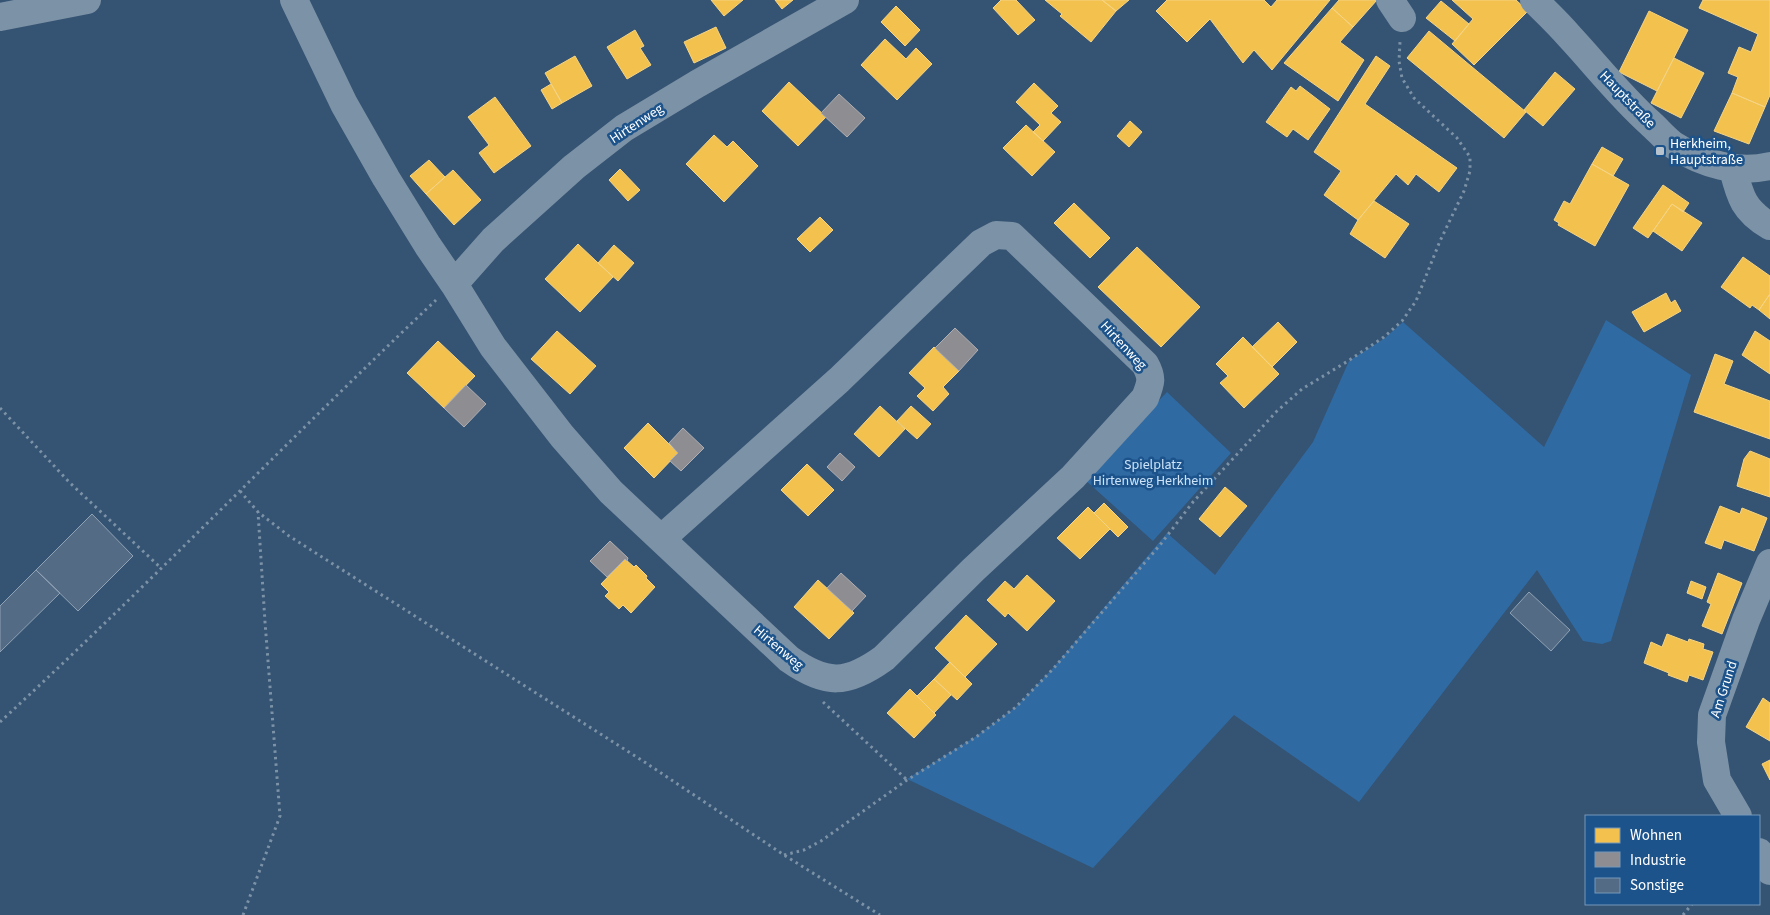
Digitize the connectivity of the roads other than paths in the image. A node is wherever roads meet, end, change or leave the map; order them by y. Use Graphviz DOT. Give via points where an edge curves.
graph roads {
  1 [pos="87,0"];
  2 [pos="294,0"];
  3 [pos="845,0"];
  4 [pos="1534,0"];
  5 [pos="0,17"];
  6 [pos="1770,166"];
  7 [pos="1733,169"];
  8 [pos="1770,226"];
  9 [pos="454,284"];
  10 [pos="661,539"];
  11 [pos="1770,563"];
  12 [pos="1737,815"];
  13 [pos="1760,854"];
  14 [pos="1770,871"];
  1 -- 5 [label="street"];
  2 -- 9 [label="street, Hirtenweg" via="344,104"];
  3 -- 9 [label="street, Hirtenweg" via="624,128 574,167 493,240"];
  4 -- 7 [label="street, Hauptstraße" via="1617,91 1675,146 1708,162"];
  6 -- 7 [label="street, Hauptstraße"];
  7 -- 8 [label="street" via="1745,206"];
  9 -- 10 [label="street, Hirtenweg" via="493,347 562,436 611,492"];
  10 -- 10 [label="street, Hirtenweg" via="790,659 820,676 837,680 852,677 884,658 1073,477 1146,398 1151,375 1145,364 1012,236 996,235 981,244 839,380"];
  11 -- 12 [label="street, Am Grund" via="1712,715 1717,780"];
  13 -- 14 [label="street"];
}
